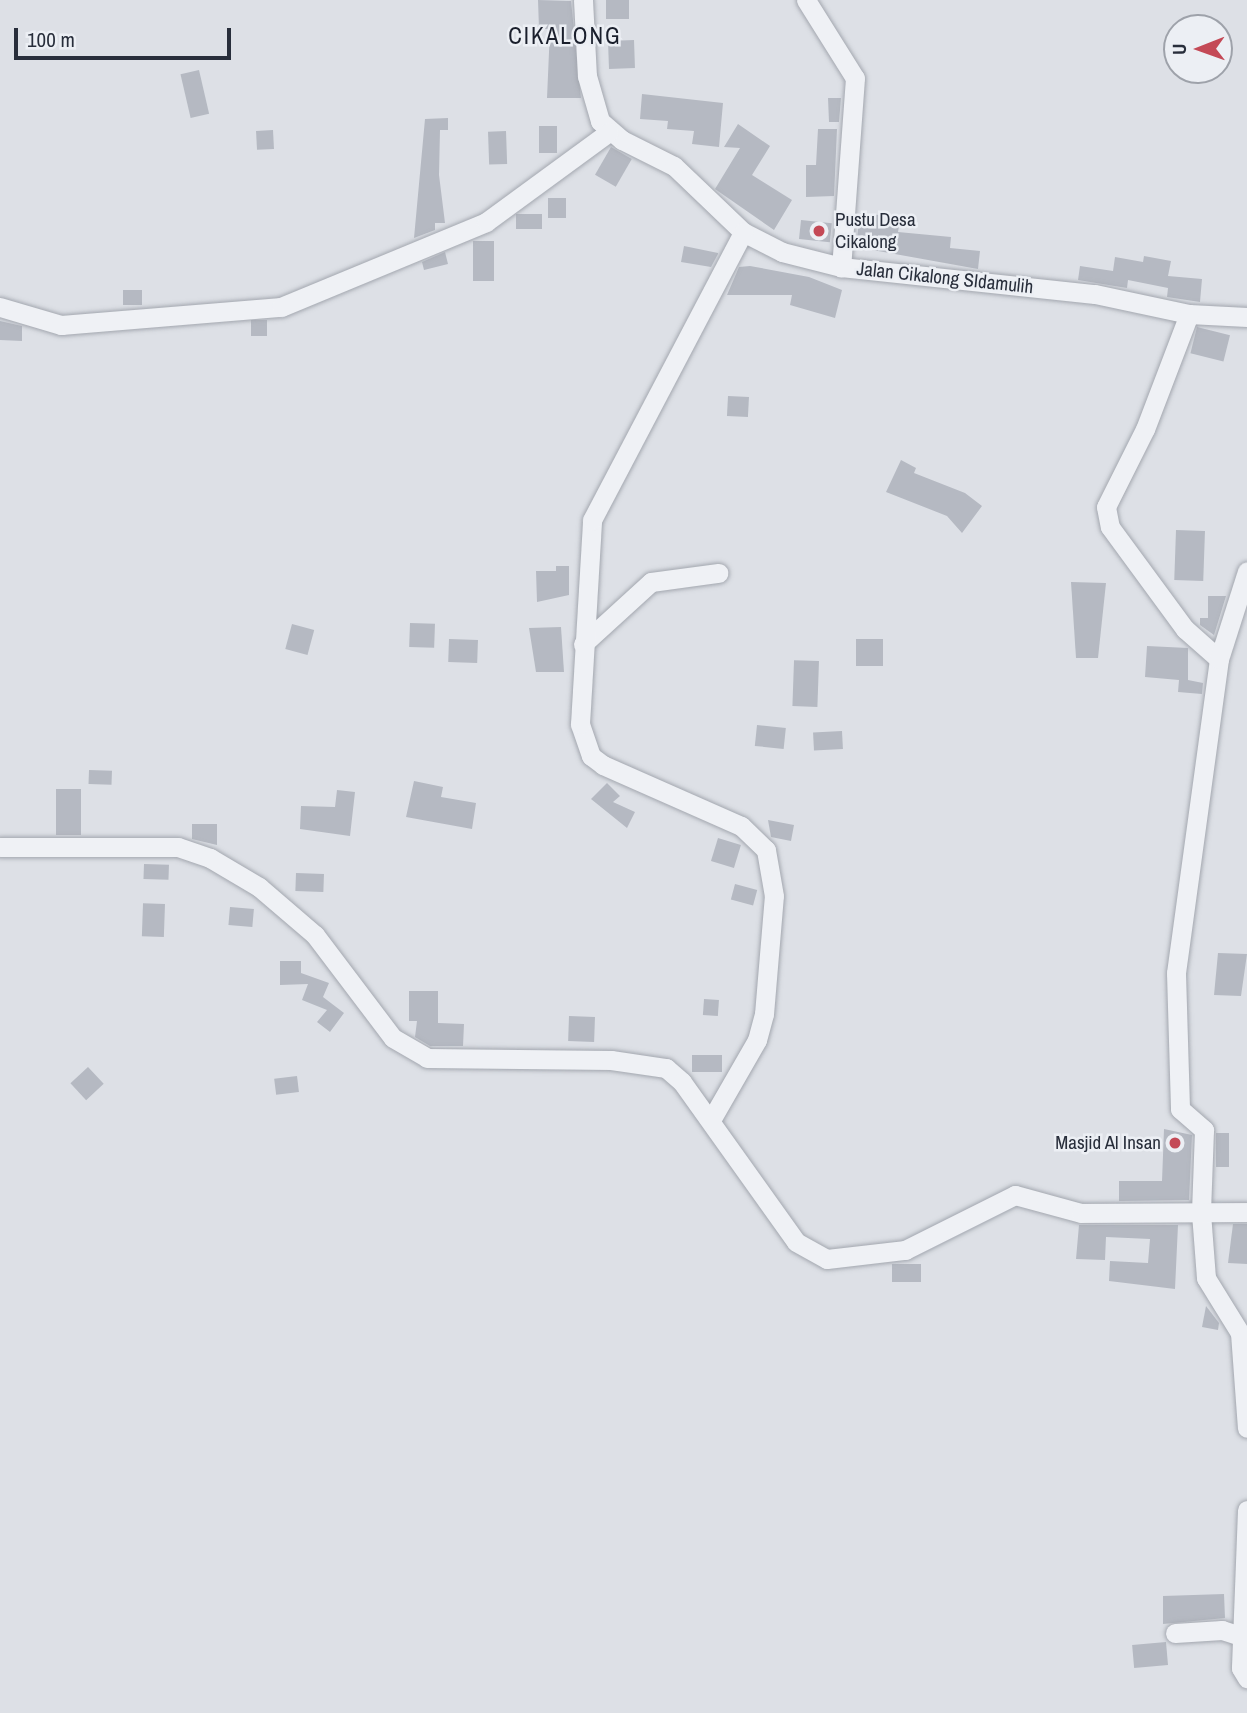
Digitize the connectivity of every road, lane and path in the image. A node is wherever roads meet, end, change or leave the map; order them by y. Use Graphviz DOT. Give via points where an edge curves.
graph roads {
  1 [pos="583,0"];
  2 [pos="806,0"];
  3 [pos="608,132"];
  4 [pos="743,232"];
  5 [pos="841,267"];
  6 [pos="0,307"];
  7 [pos="1189,314"];
  8 [pos="1247,317"];
  9 [pos="1247,571"];
  10 [pos="718,573"];
  11 [pos="583,643"];
  12 [pos="1219,659"];
  13 [pos="0,848"];
  14 [pos="711,1120"];
  15 [pos="1247,1212"];
  16 [pos="1201,1213"];
  17 [pos="1247,1428"];
  18 [pos="1247,1510"];
  19 [pos="1175,1633"];
  20 [pos="1243,1637"];
  21 [pos="1247,1678"];
  1 -- 3 [label="street" via="587,76 600,121"];
  2 -- 5 [label="street" via="855,78"];
  3 -- 4 [label="street, Jalan Cikalong SIdamulih" via="674,166"];
  3 -- 6 [label="street" via="486,222 281,307 61,325"];
  4 -- 5 [label="street, Jalan Cikalong SIdamulih" via="792,255"];
  4 -- 11 [label="street" via="592,520"];
  5 -- 7 [label="street, Jalan Cikalong SIdamulih" via="1095,294"];
  7 -- 8 [label="street, Jalan Cikalong SIdamulih"];
  7 -- 12 [label="street" via="1145,429 1106,507 1107,517 1185,629"];
  9 -- 12 [label="street"];
  10 -- 11 [label="street" via="651,582"];
  11 -- 14 [label="street" via="580,724 590,756 741,826 756,835 769,861 774,896 764,1014 757,1040"];
  12 -- 16 [label="street" via="1176,973 1180,1109 1204,1130"];
  13 -- 14 [label="street" via="190,849 239,873 315,936 362,1001 412,1051 438,1060 648,1062 682,1082"];
  14 -- 16 [label="street" via="796,1242 827,1259 905,1250 1015,1195 1081,1213"];
  15 -- 16 [label="street"];
  16 -- 17 [label="street" via="1206,1278 1240,1333"];
  18 -- 20 [label="street"];
  19 -- 20 [label="street" via="1222,1630"];
  20 -- 21 [label="street" via="1241,1668"];
}
